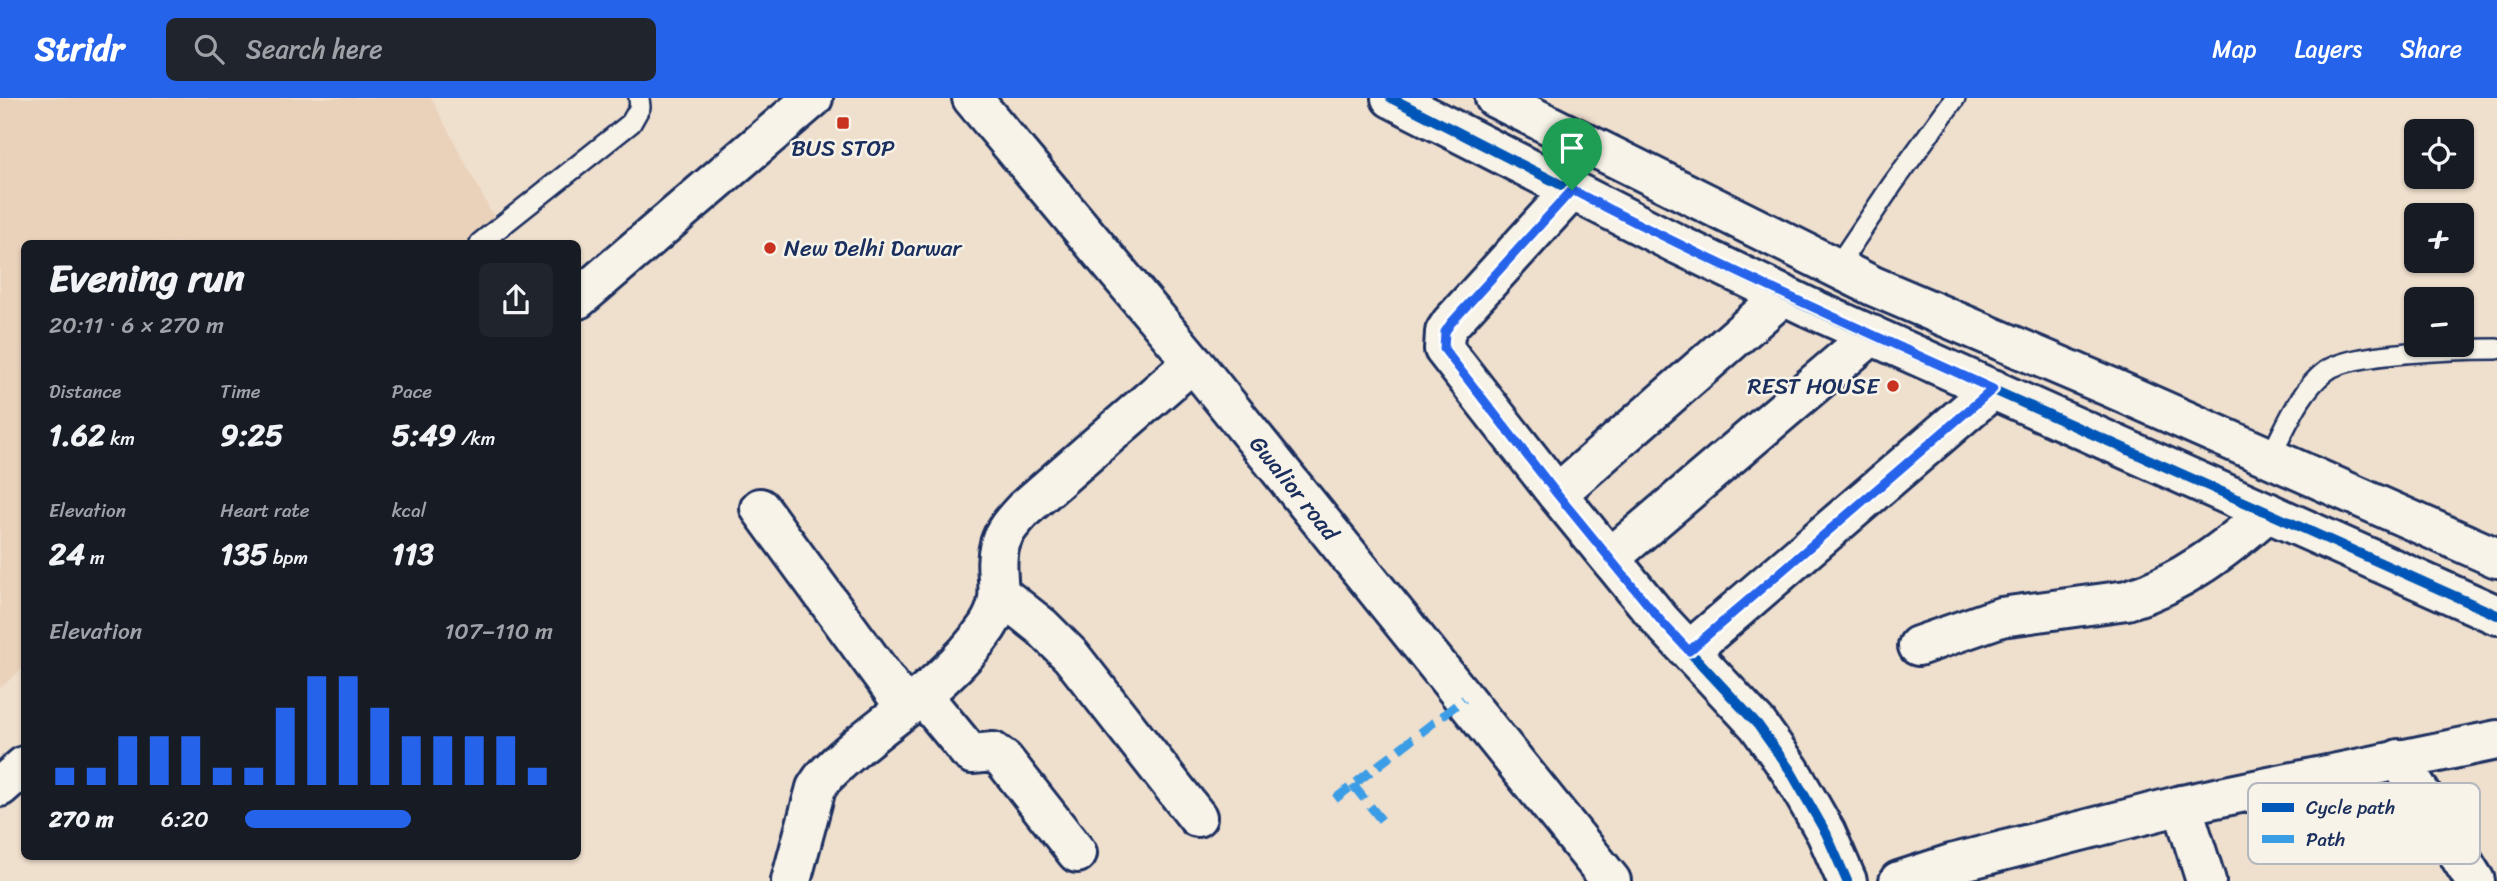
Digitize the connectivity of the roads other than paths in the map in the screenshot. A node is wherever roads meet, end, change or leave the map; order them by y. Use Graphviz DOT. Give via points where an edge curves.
graph roads {
  1 [pos="639,98"];
  2 [pos="813,98"];
  3 [pos="972,98"];
  4 [pos="1391,98"];
  5 [pos="1495,98"];
  6 [pos="1955,98"];
  7 [pos="1572,190"];
  8 [pos="484,240"];
  9 [pos="1836,268"];
  10 [pos="1784,295"];
  11 [pos="581,296"];
  12 [pos="1872,335"];
  13 [pos="2497,348"];
  14 [pos="1193,362"];
  15 [pos="1993,389"];
  16 [pos="2270,457"];
  17 [pos="1557,494"];
  18 [pos="760,508"];
  19 [pos="2268,512"];
  20 [pos="1610,558"];
  21 [pos="2497,558"];
  22 [pos="999,593"];
  23 [pos="2497,615"];
  24 [pos="1918,646"];
  25 [pos="1689,651"];
  26 [pos="914,702"];
  27 [pos="2497,740"];
  28 [pos="2399,759"];
  29 [pos="21,769"];
  30 [pos="2286,783"];
  31 [pos="2414,783"];
  32 [pos="0,787"];
  33 [pos="2248,791"];
  34 [pos="2182,805"];
  35 [pos="1197,817"];
  36 [pos="1077,853"];
  37 [pos="2464,864"];
  38 [pos="791,881"];
  39 [pos="1611,881"];
  40 [pos="1847,881"];
  41 [pos="1899,881"];
  42 [pos="2206,881"];
  43 [pos="2474,881"];
  1 -- 8 [label="lane" via="640,107 631,123"];
  2 -- 11 [label="street"];
  3 -- 14 [label="street, Gwalior road"];
  4 -- 7 [label="street"];
  5 -- 9 [label="street"];
  6 -- 9 [label="lane"];
  7 -- 10 [label="street"];
  7 -- 17 [label="street" via="1451,323 1443,340 1450,359"];
  9 -- 16 [label="street"];
  10 -- 12 [label="street"];
  10 -- 17 [label="street"];
  12 -- 15 [label="street"];
  12 -- 20 [label="street"];
  13 -- 16 [label="lane" via="2337,364 2306,391"];
  14 -- 22 [label="street" via="1024,509 1006,530 999,547"];
  14 -- 39 [label="street, Gwalior road"];
  15 -- 19 [label="street"];
  15 -- 25 [label="street"];
  16 -- 21 [label="street"];
  17 -- 20 [label="street"];
  18 -- 26 [label="street"];
  19 -- 23 [label="street"];
  19 -- 24 [label="street" via="2218,554 2147,594 2001,617"];
  20 -- 25 [label="street"];
  22 -- 26 [label="street" via="987,627 963,657"];
  22 -- 35 [label="street" via="1071,656"];
  25 -- 40 [label="street" via="1758,725 1790,770"];
  26 -- 36 [label="street" via="972,754 993,752 1004,760"];
  26 -- 38 [label="street" via="832,768 816,788"];
  27 -- 28 [label="street"];
  28 -- 30 [label="street"];
  28 -- 31 [label="street"];
  29 -- 32 [label="street"];
  33 -- 34 [label="street"];
  34 -- 41 [label="street"];
  34 -- 42 [label="street"];
  37 -- 43 [label="street"];
}
